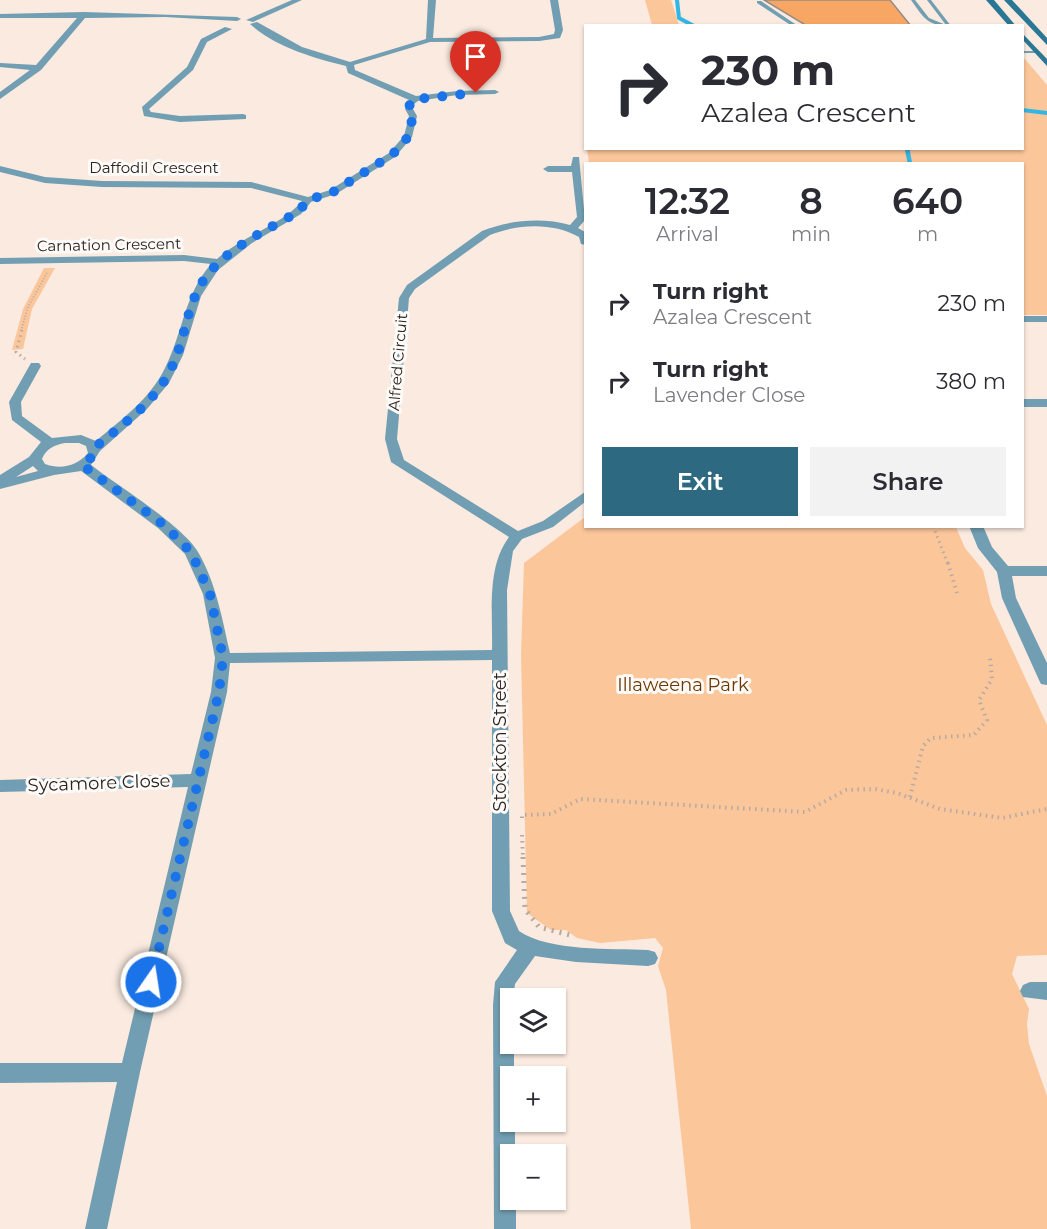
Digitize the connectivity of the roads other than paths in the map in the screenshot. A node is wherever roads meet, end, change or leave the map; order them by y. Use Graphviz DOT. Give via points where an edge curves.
graph roads {
  1 [pos="298,0"];
  2 [pos="432,0"];
  3 [pos="554,0"];
  4 [pos="913,0"];
  5 [pos="929,0"];
  6 [pos="990,0"];
  7 [pos="1008,0"];
  8 [pos="759,3"];
  9 [pos="84,14"];
  10 [pos="0,16"];
  11 [pos="197,17"];
  12 [pos="237,19"];
  13 [pos="793,24"];
  14 [pos="941,24"];
  15 [pos="946,24"];
  16 [pos="1011,24"];
  17 [pos="250,26"];
  18 [pos="229,27"];
  19 [pos="1024,37"];
  20 [pos="430,40"];
  21 [pos="1047,43"];
  22 [pos="1047,50"];
  23 [pos="1024,52"];
  24 [pos="1037,52"];
  25 [pos="350,63"];
  26 [pos="1047,64"];
  27 [pos="0,65"];
  28 [pos="38,68"];
  29 [pos="495,92"];
  30 [pos="0,96"];
  31 [pos="416,99"];
  32 [pos="243,117"];
  33 [pos="0,169"];
  34 [pos="548,169"];
  35 [pos="308,200"];
  36 [pos="573,228"];
  37 [pos="584,236"];
  38 [pos="0,261"];
  39 [pos="219,262"];
  40 [pos="1024,319"];
  41 [pos="1047,319"];
  42 [pos="35,366"];
  43 [pos="1024,403"];
  44 [pos="1047,403"];
  45 [pos="125,422"];
  46 [pos="74,438"];
  47 [pos="50,443"];
  48 [pos="94,448"];
  49 [pos="35,459"];
  50 [pos="82,465"];
  51 [pos="52,471"];
  52 [pos="0,483"];
  53 [pos="584,497"];
  54 [pos="977,528"];
  55 [pos="517,536"];
  56 [pos="1004,571"];
  57 [pos="1047,571"];
  58 [pos="500,655"];
  59 [pos="223,658"];
  60 [pos="1047,680"];
  61 [pos="198,780"];
  62 [pos="0,786"];
  63 [pos="531,947"];
  64 [pos="648,958"];
  65 [pos="130,1072"];
  66 [pos="0,1073"];
  67 [pos="96,1229"];
  68 [pos="505,1229"];
  1 -- 17 [label="street"];
  2 -- 20 [label="street"];
  3 -- 20 [label="street" via="557,36"];
  4 -- 14 [label="lane" via="927,19"];
  5 -- 15 [label="lane"];
  6 -- 16 [label="main road"];
  7 -- 21 [label="main road"];
  8 -- 13 [label="lane"];
  9 -- 10 [label="street"];
  9 -- 11 [label="street"];
  9 -- 28 [label="street"];
  11 -- 12 [label="street"];
  11 -- 18 [label="street"];
  12 -- 17 [label="street"];
  12 -- 18 [label="street"];
  17 -- 25 [label="street" via="327,59"];
  18 -- 32 [label="street" via="204,41 190,68 145,109 153,116"];
  19 -- 24 [label="main road"];
  20 -- 25 [label="street"];
  22 -- 24 [label="main road"];
  23 -- 24 [label="lane"];
  24 -- 26 [label="main road"];
  25 -- 31 [label="street" via="351,71"];
  27 -- 28 [label="street"];
  28 -- 30 [label="street"];
  29 -- 31 [label="street"];
  31 -- 35 [label="street" via="410,103 413,116 408,137 392,155 333,192"];
  33 -- 35 [label="street, Daffodil Crescent" via="45,180 102,184 251,185"];
  34 -- 36 [label="street" via="576,164 582,217"];
  35 -- 39 [label="street" via="298,212"];
  36 -- 37 [label="street"];
  36 -- 55 [label="street, Alfred Circuit" via="556,225 486,233 411,287 404,298 390,439 398,462"];
  38 -- 39 [label="street, Carnation Crescent" via="184,258"];
  39 -- 45 [label="street" via="204,279 163,385 147,405"];
  40 -- 41 [label="street"];
  42 -- 47 [label="street" via="15,402 16,417"];
  43 -- 44 [label="street"];
  45 -- 46 [label="street"];
  45 -- 48 [label="street"];
  46 -- 47 [label="street"];
  46 -- 48 [label="street" via="87,441"];
  47 -- 49 [label="street"];
  48 -- 50 [label="street" via="92,457"];
  49 -- 51 [label="street" via="40,467"];
  49 -- 52 [label="street"];
  50 -- 51 [label="street"];
  50 -- 59 [label="street" via="164,525 191,552 210,594"];
  51 -- 52 [label="street"];
  53 -- 55 [label="street" via="548,524"];
  54 -- 56 [label="street" via="985,548"];
  55 -- 58 [label="street" via="506,551 500,590"];
  56 -- 57 [label="street"];
  56 -- 60 [label="street" via="1009,598"];
  58 -- 59 [label="street, Stockton Street"];
  58 -- 63 [label="street, Stockton Street" via="501,911 512,937"];
  59 -- 61 [label="street"];
  61 -- 62 [label="street, Sycamore Close"];
  61 -- 65 [label="street"];
  63 -- 64 [label="street" via="570,954"];
  63 -- 68 [label="street" via="505,982"];
  65 -- 66 [label="street"];
  65 -- 67 [label="street"];
}
